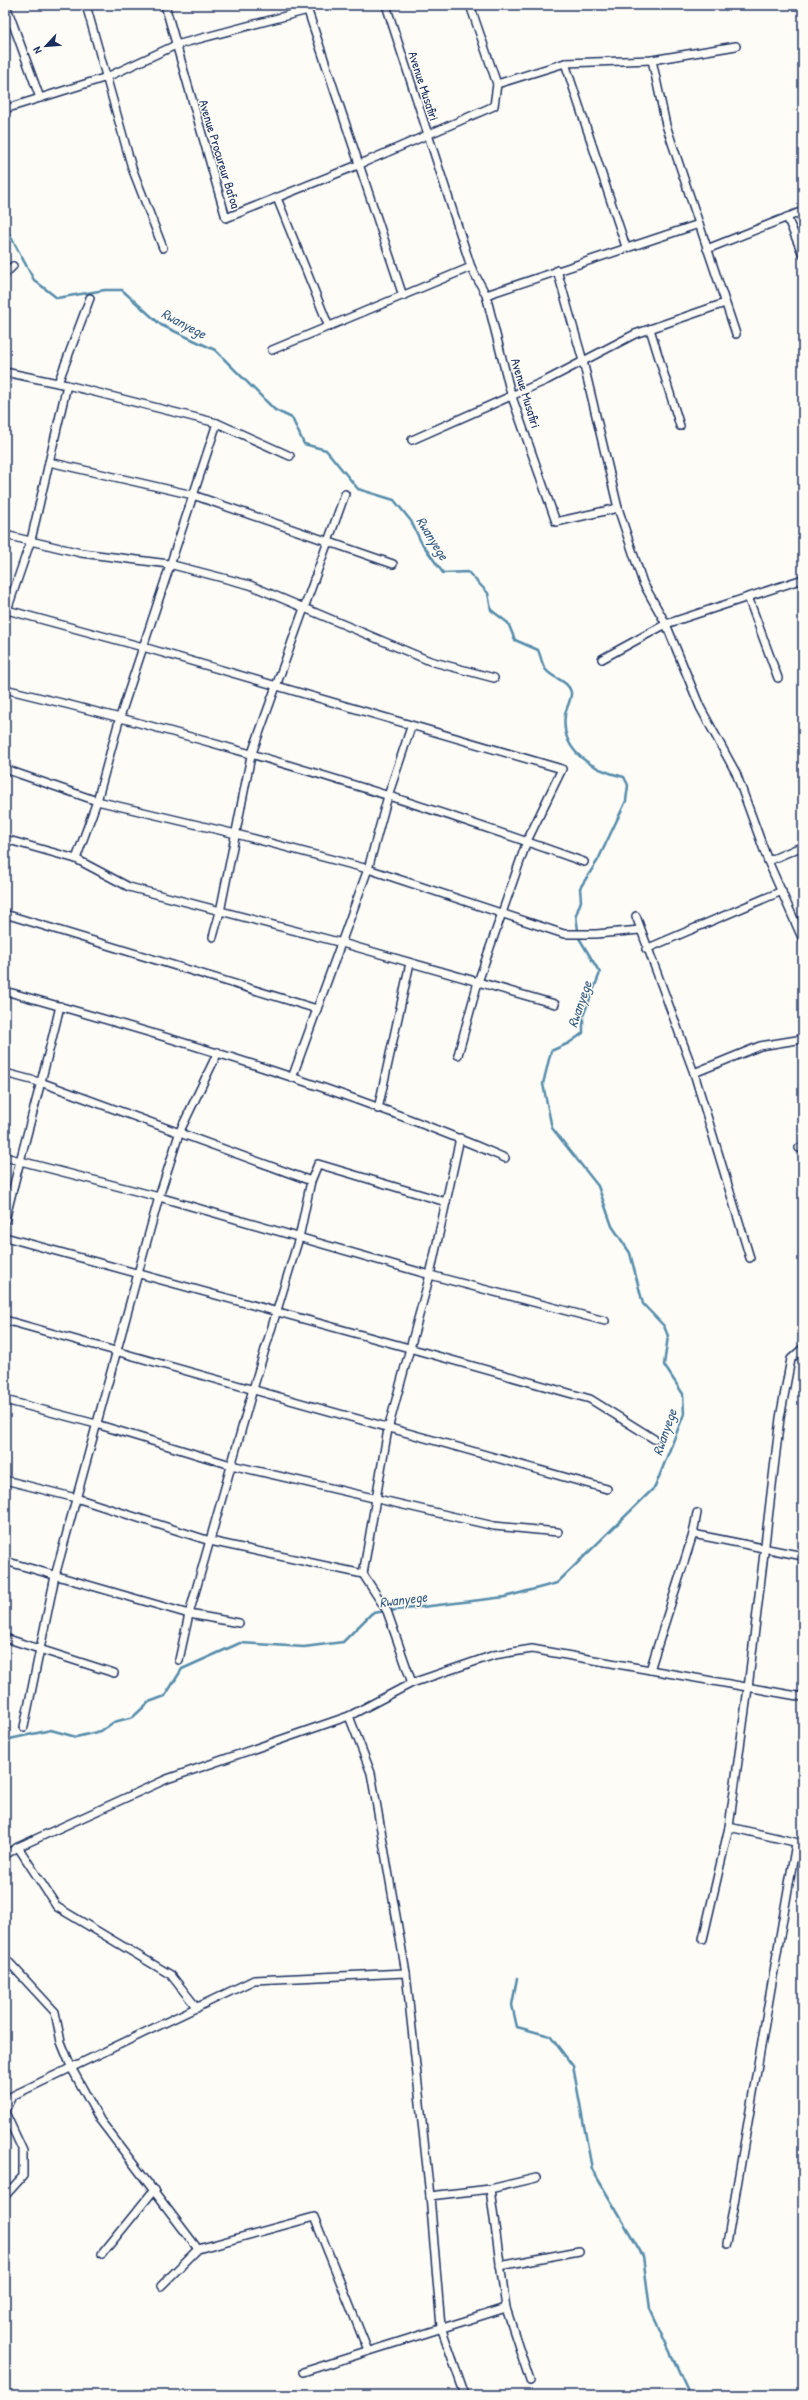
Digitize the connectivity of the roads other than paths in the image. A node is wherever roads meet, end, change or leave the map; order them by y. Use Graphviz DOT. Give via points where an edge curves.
graph roads {
  1 [pos="6,5"];
  2 [pos="86,5"];
  3 [pos="165,5"];
  4 [pos="386,5"];
  5 [pos="470,5"];
  6 [pos="307,8"];
  7 [pos="176,45"];
  8 [pos="736,46"];
  9 [pos="652,60"];
  10 [pos="565,63"];
  11 [pos="106,77"];
  12 [pos="497,84"];
  13 [pos="40,98"];
  14 [pos="5,109"];
  15 [pos="427,136"];
  16 [pos="358,165"];
  17 [pos="277,198"];
  18 [pos="803,211"];
  19 [pos="787,217"];
  20 [pos="699,224"];
  21 [pos="626,247"];
  22 [pos="163,248"];
  23 [pos="707,249"];
  24 [pos="803,255"];
  25 [pos="13,266"];
  26 [pos="471,267"];
  27 [pos="557,270"];
  28 [pos="5,274"];
  29 [pos="486,295"];
  30 [pos="403,296"];
  31 [pos="90,298"];
  32 [pos="725,303"];
  33 [pos="328,327"];
  34 [pos="650,329"];
  35 [pos="736,334"];
  36 [pos="272,350"];
  37 [pos="583,361"];
  38 [pos="5,372"];
  39 [pos="58,383"];
  40 [pos="67,385"];
  41 [pos="512,394"];
  42 [pos="217,423"];
  43 [pos="680,426"];
  44 [pos="412,440"];
  45 [pos="290,456"];
  46 [pos="49,462"];
  47 [pos="345,494"];
  48 [pos="193,495"];
  49 [pos="618,508"];
  50 [pos="5,535"];
  51 [pos="31,540"];
  52 [pos="327,541"];
  53 [pos="170,564"];
  54 [pos="393,564"];
  55 [pos="803,579"];
  56 [pos="748,597"];
  57 [pos="304,608"];
  58 [pos="6,613"];
  59 [pos="666,624"];
  60 [pos="143,647"];
  61 [pos="602,659"];
  62 [pos="494,678"];
  63 [pos="778,678"];
  64 [pos="276,687"];
  65 [pos="5,689"];
  66 [pos="120,717"];
  67 [pos="411,726"];
  68 [pos="251,756"];
  69 [pos="5,769"];
  70 [pos="388,796"];
  71 [pos="97,801"];
  72 [pos="236,834"];
  73 [pos="5,839"];
  74 [pos="528,841"];
  75 [pos="803,846"];
  76 [pos="76,859"];
  77 [pos="768,861"];
  78 [pos="584,862"];
  79 [pos="368,869"];
  80 [pos="782,891"];
  81 [pos="220,912"];
  82 [pos="502,913"];
  83 [pos="5,914"];
  84 [pos="636,916"];
  85 [pos="640,930"];
  86 [pos="213,937"];
  87 [pos="803,940"];
  88 [pos="342,944"];
  89 [pos="646,949"];
  90 [pos="410,963"];
  91 [pos="478,982"];
  92 [pos="5,991"];
  93 [pos="555,1004"];
  94 [pos="60,1006"];
  95 [pos="317,1009"];
  96 [pos="803,1039"];
  97 [pos="218,1052"];
  98 [pos="458,1055"];
  99 [pos="5,1073"];
  100 [pos="694,1074"];
  101 [pos="292,1078"];
  102 [pos="42,1083"];
  103 [pos="378,1109"];
  104 [pos="180,1131"];
  105 [pos="460,1138"];
  106 [pos="5,1157"];
  107 [pos="505,1158"];
  108 [pos="19,1161"];
  109 [pos="311,1181"];
  110 [pos="159,1196"];
  111 [pos="446,1202"];
  112 [pos="5,1221"];
  113 [pos="5,1238"];
  114 [pos="299,1238"];
  115 [pos="750,1258"];
  116 [pos="137,1275"];
  117 [pos="430,1275"];
  118 [pos="276,1312"];
  119 [pos="5,1320"];
  120 [pos="605,1321"];
  121 [pos="409,1348"];
  122 [pos="803,1348"];
  123 [pos="116,1351"];
  124 [pos="253,1389"];
  125 [pos="5,1400"];
  126 [pos="96,1424"];
  127 [pos="388,1429"];
  128 [pos="654,1440"];
  129 [pos="231,1466"];
  130 [pos="5,1480"];
  131 [pos="607,1489"];
  132 [pos="76,1498"];
  133 [pos="376,1499"];
  134 [pos="697,1513"];
  135 [pos="558,1532"];
  136 [pos="693,1534"];
  137 [pos="210,1541"];
  138 [pos="765,1548"];
  139 [pos="803,1556"];
  140 [pos="5,1561"];
  141 [pos="363,1574"];
  142 [pos="55,1576"];
  143 [pos="189,1614"];
  144 [pos="239,1623"];
  145 [pos="5,1638"];
  146 [pos="40,1650"];
  147 [pos="179,1660"];
  148 [pos="650,1670"];
  149 [pos="114,1673"];
  150 [pos="412,1684"];
  151 [pos="748,1688"];
  152 [pos="803,1697"];
  153 [pos="349,1716"];
  154 [pos="24,1727"];
  155 [pos="729,1827"];
  156 [pos="800,1843"];
  157 [pos="18,1847"];
  158 [pos="5,1855"];
  159 [pos="703,1939"];
  160 [pos="5,1958"];
  161 [pos="406,1973"];
  162 [pos="197,2008"];
  163 [pos="72,2069"];
  164 [pos="5,2112"];
  165 [pos="536,2178"];
  166 [pos="490,2189"];
  167 [pos="154,2190"];
  168 [pos="5,2196"];
  169 [pos="430,2196"];
  170 [pos="727,2244"];
  171 [pos="198,2249"];
  172 [pos="579,2251"];
  173 [pos="102,2254"];
  174 [pos="500,2266"];
  175 [pos="161,2286"];
  176 [pos="506,2308"];
  177 [pos="441,2327"];
  178 [pos="368,2351"];
  179 [pos="303,2372"];
  180 [pos="530,2381"];
  181 [pos="465,2395"];
  1 -- 13 [label="street"];
  2 -- 11 [label="street"];
  3 -- 7 [label="street, Avenue Procureur Bafoa"];
  4 -- 15 [label="street, Avenue Musafiri"];
  5 -- 12 [label="street"];
  6 -- 7 [label="street"];
  6 -- 16 [label="street"];
  7 -- 11 [label="street"];
  7 -- 17 [label="street, Avenue Procureur Bafoa" via="226,218"];
  8 -- 9 [label="street"];
  9 -- 10 [label="street"];
  9 -- 20 [label="street" via="666,125"];
  10 -- 12 [label="street"];
  10 -- 21 [label="street"];
  11 -- 13 [label="street"];
  11 -- 22 [label="street" via="132,168"];
  12 -- 15 [label="street, Avenue Procureur Bafoa" via="494,106"];
  13 -- 14 [label="street"];
  15 -- 16 [label="street, Avenue Procureur Bafoa"];
  15 -- 26 [label="street, Avenue Musafiri"];
  16 -- 17 [label="street, Avenue Procureur Bafoa"];
  16 -- 30 [label="street"];
  17 -- 33 [label="street"];
  18 -- 19 [label="street"];
  19 -- 23 [label="street"];
  19 -- 24 [label="street"];
  20 -- 21 [label="street"];
  20 -- 23 [label="street"];
  21 -- 27 [label="street"];
  23 -- 32 [label="street"];
  25 -- 28 [label="street"];
  26 -- 29 [label="street, Avenue Musafiri"];
  26 -- 30 [label="street"];
  27 -- 29 [label="street"];
  27 -- 37 [label="street"];
  29 -- 41 [label="street, Avenue Musafiri"];
  30 -- 33 [label="street"];
  31 -- 39 [label="street"];
  32 -- 34 [label="street"];
  32 -- 35 [label="street"];
  33 -- 36 [label="street"];
  34 -- 37 [label="street"];
  34 -- 43 [label="street"];
  37 -- 41 [label="street"];
  37 -- 49 [label="street"];
  38 -- 39 [label="street"];
  39 -- 40 [label="street"];
  40 -- 42 [label="street"];
  40 -- 46 [label="street"];
  41 -- 44 [label="street"];
  41 -- 49 [label="street, Avenue Musafiri" via="556,522"];
  42 -- 45 [label="street"];
  42 -- 48 [label="street"];
  46 -- 48 [label="street"];
  46 -- 51 [label="street"];
  47 -- 52 [label="street"];
  48 -- 52 [label="street"];
  48 -- 53 [label="street"];
  49 -- 59 [label="street" via="643,583"];
  50 -- 51 [label="street"];
  51 -- 53 [label="street" via="81,553"];
  51 -- 58 [label="street"];
  52 -- 54 [label="street"];
  52 -- 57 [label="street"];
  53 -- 57 [label="street" via="250,585"];
  53 -- 60 [label="street"];
  55 -- 56 [label="street"];
  56 -- 59 [label="street"];
  56 -- 63 [label="street"];
  57 -- 62 [label="street" via="430,661"];
  57 -- 64 [label="street"];
  58 -- 60 [label="street"];
  59 -- 61 [label="street"];
  59 -- 77 [label="street" via="700,707 736,773"];
  60 -- 64 [label="street"];
  60 -- 66 [label="street"];
  64 -- 67 [label="street"];
  64 -- 68 [label="street"];
  65 -- 66 [label="street"];
  66 -- 68 [label="street"];
  66 -- 71 [label="street"];
  67 -- 70 [label="street"];
  67 -- 74 [label="street" via="562,769"];
  68 -- 70 [label="street"];
  68 -- 72 [label="street"];
  69 -- 71 [label="street"];
  70 -- 74 [label="street"];
  70 -- 79 [label="street"];
  71 -- 72 [label="street"];
  71 -- 76 [label="street"];
  72 -- 79 [label="street"];
  72 -- 81 [label="street"];
  73 -- 76 [label="street"];
  74 -- 78 [label="street"];
  74 -- 82 [label="street"];
  75 -- 77 [label="street"];
  76 -- 81 [label="street" via="129,887"];
  77 -- 80 [label="street"];
  79 -- 82 [label="street"];
  79 -- 88 [label="street"];
  80 -- 87 [label="street"];
  80 -- 89 [label="street"];
  81 -- 86 [label="street"];
  81 -- 88 [label="street"];
  82 -- 85 [label="street" via="564,934"];
  82 -- 91 [label="street"];
  83 -- 95 [label="street"];
  84 -- 85 [label="street"];
  85 -- 89 [label="street"];
  88 -- 90 [label="street"];
  88 -- 95 [label="street"];
  89 -- 100 [label="street"];
  90 -- 91 [label="street"];
  90 -- 103 [label="street"];
  91 -- 93 [label="street"];
  91 -- 98 [label="street"];
  92 -- 94 [label="street"];
  94 -- 97 [label="street"];
  94 -- 102 [label="street"];
  95 -- 101 [label="street"];
  96 -- 100 [label="street" via="760,1046"];
  97 -- 101 [label="street"];
  97 -- 104 [label="street"];
  99 -- 102 [label="street"];
  100 -- 115 [label="street"];
  101 -- 103 [label="street"];
  102 -- 104 [label="street"];
  102 -- 108 [label="street"];
  103 -- 105 [label="street"];
  104 -- 109 [label="street"];
  104 -- 110 [label="street"];
  105 -- 107 [label="street"];
  105 -- 111 [label="street"];
  106 -- 108 [label="street"];
  108 -- 110 [label="street"];
  108 -- 112 [label="street"];
  109 -- 111 [label="street" via="318,1164"];
  109 -- 114 [label="street"];
  110 -- 114 [label="street"];
  110 -- 116 [label="street"];
  111 -- 117 [label="street"];
  113 -- 116 [label="street"];
  114 -- 117 [label="street"];
  114 -- 118 [label="street"];
  116 -- 118 [label="street"];
  116 -- 123 [label="street"];
  117 -- 120 [label="street"];
  117 -- 121 [label="street"];
  118 -- 121 [label="street"];
  118 -- 124 [label="street"];
  119 -- 123 [label="street"];
  121 -- 127 [label="street"];
  121 -- 128 [label="street" via="590,1399"];
  122 -- 138 [label="street" via="791,1359 780,1418"];
  123 -- 124 [label="street"];
  123 -- 126 [label="street"];
  124 -- 127 [label="street"];
  124 -- 129 [label="street"];
  125 -- 126 [label="street"];
  126 -- 129 [label="street"];
  126 -- 132 [label="street"];
  127 -- 131 [label="street"];
  127 -- 133 [label="street"];
  129 -- 133 [label="street"];
  129 -- 137 [label="street"];
  130 -- 132 [label="street"];
  132 -- 137 [label="street"];
  132 -- 142 [label="street"];
  133 -- 135 [label="street" via="494,1526"];
  133 -- 141 [label="street"];
  134 -- 136 [label="street"];
  136 -- 138 [label="street"];
  136 -- 148 [label="street"];
  137 -- 141 [label="street"];
  137 -- 143 [label="street"];
  138 -- 139 [label="street"];
  138 -- 151 [label="street"];
  140 -- 142 [label="street"];
  141 -- 150 [label="street" via="387,1611"];
  142 -- 143 [label="street"];
  142 -- 146 [label="street"];
  143 -- 144 [label="street"];
  143 -- 147 [label="street"];
  145 -- 146 [label="street"];
  146 -- 149 [label="street"];
  146 -- 154 [label="street"];
  148 -- 150 [label="street" via="532,1649 494,1655"];
  148 -- 151 [label="street"];
  150 -- 153 [label="street"];
  151 -- 152 [label="street"];
  151 -- 155 [label="street"];
  153 -- 157 [label="street" via="167,1779"];
  153 -- 161 [label="street" via="371,1773"];
  155 -- 156 [label="street"];
  155 -- 159 [label="street"];
  156 -- 170 [label="street"];
  157 -- 158 [label="street"];
  157 -- 162 [label="street" via="57,1907 171,1975"];
  160 -- 163 [label="street" via="55,2012 61,2042"];
  161 -- 162 [label="street" via="254,1980"];
  161 -- 169 [label="street"];
  162 -- 163 [label="street"];
  163 -- 164 [label="street" via="12,2096"];
  163 -- 167 [label="street" via="100,2120"];
  164 -- 168 [label="street" via="23,2151 23,2176"];
  165 -- 166 [label="street"];
  166 -- 169 [label="street"];
  166 -- 174 [label="street"];
  167 -- 171 [label="street"];
  167 -- 173 [label="street"];
  169 -- 177 [label="street"];
  171 -- 175 [label="street"];
  171 -- 178 [label="street" via="314,2217"];
  172 -- 174 [label="street"];
  174 -- 176 [label="street"];
  176 -- 177 [label="street"];
  176 -- 180 [label="street"];
  177 -- 178 [label="street"];
  177 -- 181 [label="street"];
  178 -- 179 [label="street"];
}
